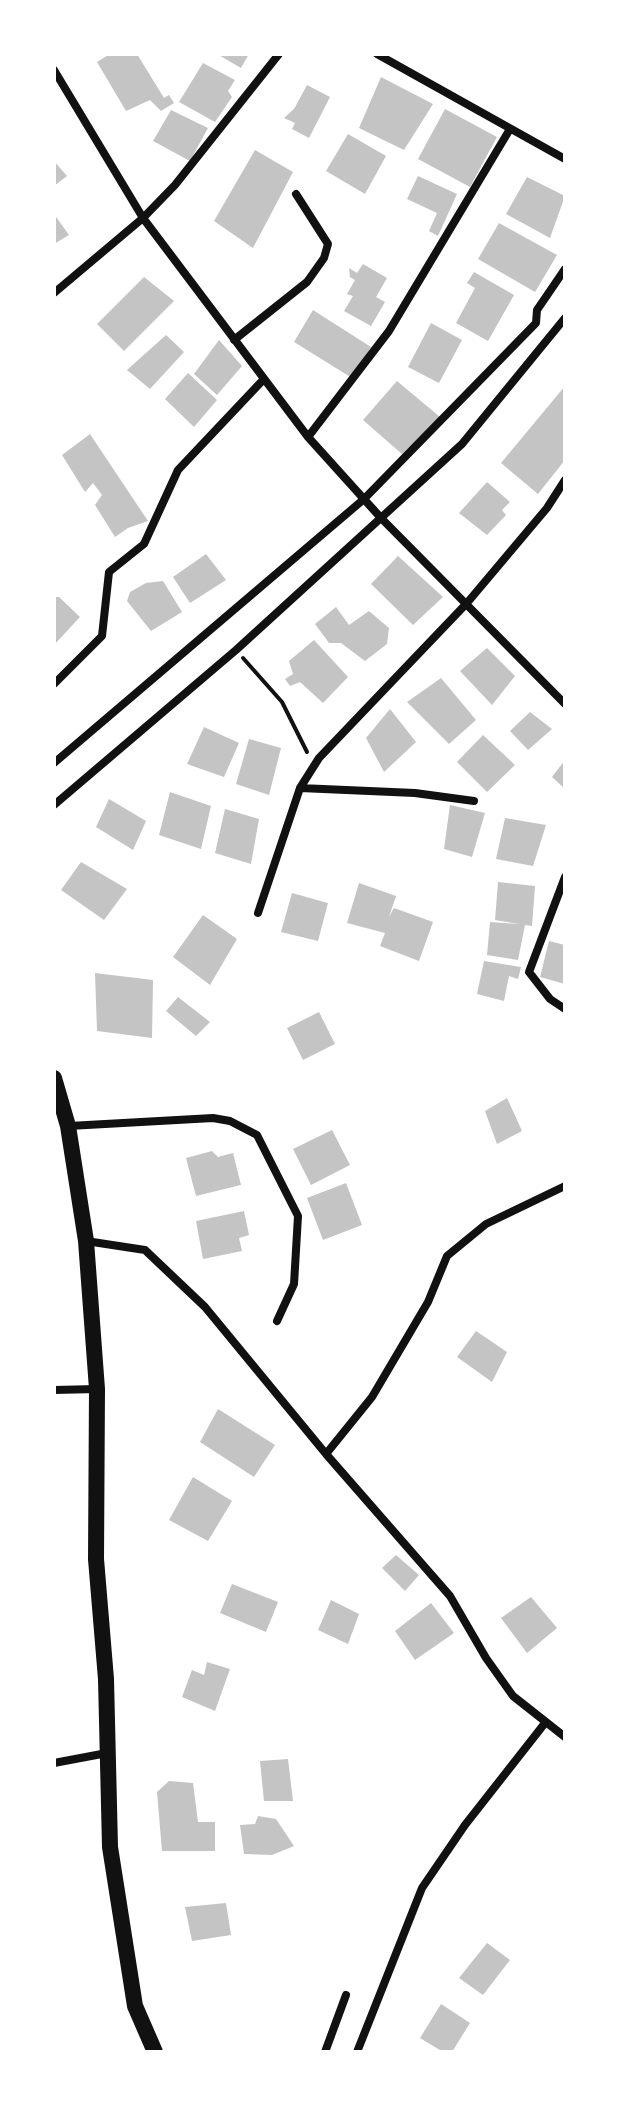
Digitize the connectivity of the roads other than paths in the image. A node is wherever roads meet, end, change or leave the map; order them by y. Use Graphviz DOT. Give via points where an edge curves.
graph roads {
  1 [pos="279,54"];
  2 [pos="377,54"];
  3 [pos="54,70"];
  4 [pos="510,129"];
  5 [pos="565,159"];
  6 [pos="296,194"];
  7 [pos="143,218"];
  8 [pos="565,269"];
  9 [pos="55,294"];
  10 [pos="565,318"];
  11 [pos="234,340"];
  12 [pos="263,380"];
  13 [pos="308,437"];
  14 [pos="565,480"];
  15 [pos="364,499"];
  16 [pos="381,518"];
  17 [pos="467,603"];
  18 [pos="54,684"];
  19 [pos="565,704"];
  20 [pos="54,763"];
  21 [pos="300,788"];
  22 [pos="474,801"];
  23 [pos="54,805"];
  24 [pos="565,877"];
  25 [pos="258,913"];
  26 [pos="565,1009"];
  27 [pos="54,1078"];
  28 [pos="57,1101"];
  29 [pos="68,1126"];
  30 [pos="565,1186"];
  31 [pos="86,1241"];
  32 [pos="277,1321"];
  33 [pos="97,1389"];
  34 [pos="54,1390"];
  35 [pos="326,1454"];
  36 [pos="545,1723"];
  37 [pos="565,1737"];
  38 [pos="107,1753"];
  39 [pos="54,1763"];
  40 [pos="346,1995"];
  41 [pos="155,2052"];
  42 [pos="325,2052"];
  43 [pos="357,2052"];
  1 -- 7 [label="street"];
  2 -- 4 [label="street"];
  3 -- 7 [label="street"];
  4 -- 5 [label="street"];
  4 -- 13 [label="street" via="389,331"];
  6 -- 11 [label="street" via="328,244 324,258 307,282"];
  7 -- 9 [label="street"];
  7 -- 11 [label="street"];
  8 -- 15 [label="street" via="537,310 536,323"];
  10 -- 16 [label="street" via="462,444"];
  11 -- 12 [label="street"];
  12 -- 13 [label="street"];
  12 -- 18 [label="street" via="178,470 144,544 109,572 102,636"];
  13 -- 15 [label="street"];
  14 -- 17 [label="street"];
  15 -- 16 [label="street"];
  15 -- 20 [label="street"];
  16 -- 17 [label="street"];
  16 -- 23 [label="street"];
  17 -- 19 [label="street"];
  17 -- 21 [label="street" via="319,758"];
  21 -- 22 [label="street"];
  21 -- 25 [label="street"];
  24 -- 26 [label="street" via="529,972"];
  27 -- 28 [label="main road"];
  28 -- 29 [label="main road"];
  29 -- 31 [label="main road"];
  29 -- 32 [label="street" via="213,1118 257,1135 298,1216 294,1284"];
  30 -- 35 [label="street" via="486,1224 447,1256 428,1302 372,1397"];
  31 -- 33 [label="main road"];
  31 -- 35 [label="street" via="145,1250 205,1307"];
  33 -- 34 [label="street"];
  33 -- 38 [label="main road" via="96,1559"];
  35 -- 36 [label="street" via="450,1596 513,1696"];
  36 -- 37 [label="street"];
  36 -- 43 [label="street" via="422,1888"];
  38 -- 39 [label="street"];
  38 -- 41 [label="main road" via="117,1898 135,2006"];
  40 -- 42 [label="street"];
}
